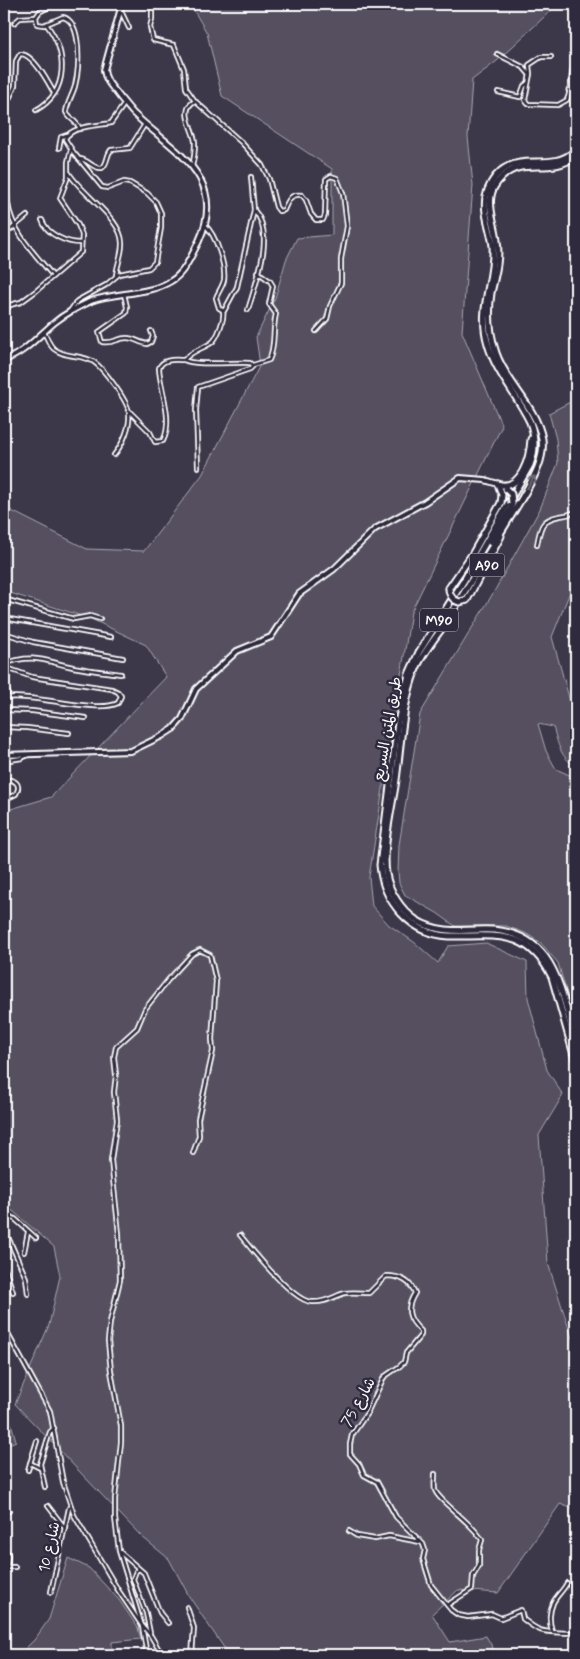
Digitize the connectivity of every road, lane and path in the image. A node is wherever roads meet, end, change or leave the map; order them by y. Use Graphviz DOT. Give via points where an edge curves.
graph roads {
  1 [pos="45,4"];
  2 [pos="55,4"];
  3 [pos="121,4"];
  4 [pos="152,4"];
  5 [pos="120,10"];
  6 [pos="38,13"];
  7 [pos="36,17"];
  8 [pos="14,23"];
  9 [pos="46,24"];
  10 [pos="129,28"];
  11 [pos="497,54"];
  12 [pos="551,57"];
  13 [pos="576,59"];
  14 [pos="530,76"];
  15 [pos="528,83"];
  16 [pos="576,88"];
  17 [pos="570,90"];
  18 [pos="54,92"];
  19 [pos="498,92"];
  20 [pos="194,101"];
  21 [pos="125,103"];
  22 [pos="4,110"];
  23 [pos="36,110"];
  24 [pos="146,123"];
  25 [pos="80,129"];
  26 [pos="67,135"];
  27 [pos="4,146"];
  28 [pos="60,148"];
  29 [pos="71,149"];
  30 [pos="576,150"];
  31 [pos="576,156"];
  32 [pos="79,159"];
  33 [pos="192,166"];
  34 [pos="69,172"];
  35 [pos="251,177"];
  36 [pos="254,210"];
  37 [pos="27,216"];
  38 [pos="42,220"];
  39 [pos="15,225"];
  40 [pos="205,226"];
  41 [pos="4,235"];
  42 [pos="81,243"];
  43 [pos="258,272"];
  44 [pos="53,276"];
  45 [pos="116,276"];
  46 [pos="124,294"];
  47 [pos="248,310"];
  48 [pos="223,311"];
  49 [pos="4,312"];
  50 [pos="70,312"];
  51 [pos="150,331"];
  52 [pos="316,331"];
  53 [pos="44,332"];
  54 [pos="4,360"];
  55 [pos="184,360"];
  56 [pos="253,364"];
  57 [pos="128,409"];
  58 [pos="532,429"];
  59 [pos="114,455"];
  60 [pos="198,467"];
  61 [pos="502,486"];
  62 [pos="576,511"];
  63 [pos="503,529"];
  64 [pos="537,545"];
  65 [pos="473,553"];
  66 [pos="479,567"];
  67 [pos="466,577"];
  68 [pos="4,599"];
  69 [pos="4,618"];
  70 [pos="100,619"];
  71 [pos="576,627"];
  72 [pos="4,633"];
  73 [pos="111,637"];
  74 [pos="576,648"];
  75 [pos="123,658"];
  76 [pos="4,666"];
  77 [pos="120,674"];
  78 [pos="4,688"];
  79 [pos="4,698"];
  80 [pos="4,710"];
  81 [pos="86,718"];
  82 [pos="4,727"];
  83 [pos="69,733"];
  84 [pos="4,755"];
  85 [pos="28,755"];
  86 [pos="4,761"];
  87 [pos="4,780"];
  88 [pos="4,800"];
  89 [pos="576,1045"];
  90 [pos="576,1062"];
  91 [pos="193,1152"];
  92 [pos="6,1214"];
  93 [pos="28,1232"];
  94 [pos="240,1235"];
  95 [pos="36,1238"];
  96 [pos="24,1252"];
  97 [pos="4,1266"];
  98 [pos="13,1292"];
  99 [pos="28,1294"];
  100 [pos="4,1327"];
  101 [pos="54,1428"];
  102 [pos="37,1441"];
  103 [pos="30,1463"];
  104 [pos="40,1468"];
  105 [pos="28,1470"];
  106 [pos="435,1474"];
  107 [pos="45,1487"];
  108 [pos="48,1506"];
  109 [pos="70,1507"];
  110 [pos="4,1509"];
  111 [pos="9,1511"];
  112 [pos="65,1528"];
  113 [pos="349,1531"];
  114 [pos="421,1542"];
  115 [pos="4,1545"];
  116 [pos="119,1551"];
  117 [pos="15,1567"];
  118 [pos="139,1569"];
  119 [pos="567,1583"];
  120 [pos="51,1592"];
  121 [pos="447,1605"];
  122 [pos="187,1607"];
  123 [pos="168,1623"];
  124 [pos="142,1626"];
  125 [pos="552,1631"];
  126 [pos="576,1632"];
  127 [pos="151,1636"];
  128 [pos="147,1655"];
  129 [pos="162,1655"];
  130 [pos="192,1655"];
  1 -- 6 [label="street"];
  2 -- 6 [label="street"];
  3 -- 5 [label="main road"];
  4 -- 20 [label="street" via="150,27 153,40 175,46 184,69 186,88"];
  5 -- 10 [label="street"];
  5 -- 21 [label="main road" via="104,70 108,83"];
  6 -- 7 [label="street"];
  7 -- 8 [label="street" via="20,18"];
  7 -- 9 [label="street" via="37,24"];
  9 -- 18 [label="street" via="56,38 63,61"];
  9 -- 25 [label="street" via="63,18 70,20 75,28 78,67 66,110"];
  11 -- 14 [label="street" via="523,67"];
  12 -- 14 [label="street" via="543,56 532,62 529,65"];
  13 -- 17 [label="street"];
  14 -- 15 [label="street"];
  15 -- 17 [label="street" via="525,100 529,105 560,104 568,98"];
  15 -- 19 [label="street" via="520,97"];
  16 -- 17 [label="highway"];
  18 -- 22 [label="street" via="29,58 20,54 16,60 15,86"];
  18 -- 23 [label="street" via="46,104"];
  20 -- 33 [label="street" via="187,115 195,141"];
  20 -- 52 [label="street" via="241,142 263,167 278,211 284,210 292,196 302,195 313,217 323,220 326,179 331,176 337,178 343,193 347,226 341,258 341,283 327,319"];
  21 -- 24 [label="main road"];
  21 -- 25 [label="street" via="110,123"];
  24 -- 32 [label="street" via="130,148 110,150 102,168 95,168"];
  24 -- 33 [label="main road"];
  25 -- 26 [label="street"];
  26 -- 28 [label="street" via="62,135"];
  26 -- 29 [label="street"];
  27 -- 39 [label="street" via="8,165 8,205"];
  29 -- 32 [label="street"];
  29 -- 34 [label="street"];
  30 -- 58 [label="highway, طريق المتن السريع / M90" via="554,162 521,162 506,168 492,182 486,199 493,254 484,305 485,335 496,365"];
  63 -- 31 [label="highway, طريق المتن السريع / M90, one-way" via="536,474 542,444 537,422 499,361 490,333 490,303 498,253 490,209 491,196 496,185 510,171 523,166 555,166"];
  32 -- 45 [label="street" via="102,187 130,183 151,196 160,209 160,237 153,265"];
  33 -- 40 [label="main road" via="205,196"];
  34 -- 42 [label="street" via="60,198 78,225"];
  34 -- 45 [label="street" via="120,232 122,243"];
  35 -- 36 [label="street"];
  36 -- 43 [label="street" via="265,232"];
  36 -- 48 [label="street" via="237,287"];
  37 -- 39 [label="street"];
  38 -- 42 [label="street" via="46,228 63,240"];
  39 -- 41 [label="street"];
  39 -- 44 [label="street"];
  40 -- 46 [label="main road" via="176,278 160,286"];
  40 -- 48 [label="street" via="212,233 222,264 224,281 216,298"];
  42 -- 44 [label="street" via="80,254"];
  43 -- 47 [label="street"];
  43 -- 56 [label="street" via="273,286 270,305 276,314 273,352 269,360"];
  44 -- 49 [label="street"];
  45 -- 50 [label="street" via="77,301"];
  46 -- 50 [label="main road" via="98,299"];
  46 -- 51 [label="street" via="128,307 126,313 99,332 102,342 130,338 146,344 153,339"];
  48 -- 55 [label="street" via="213,342"];
  50 -- 53 [label="main road"];
  53 -- 54 [label="main road" via="22,351"];
  53 -- 57 [label="street" via="54,348 99,366"];
  55 -- 56 [label="street"];
  55 -- 57 [label="street" via="160,364 166,407 163,441 155,442"];
  56 -- 60 [label="street" via="250,369 198,387"];
  57 -- 59 [label="street" via="123,442"];
  58 -- 61 [label="highway" via="530,453 523,470 514,482"];
  58 -- 67 [label="highway, طريق المتن السريع / M90" via="534,449 530,465"];
  61 -- 65 [label="highway" via="502,500"];
  61 -- 66 [label="highway, A90, bridge" via="510,494 512,503"];
  61 -- 85 [label="main road" via="485,480 460,478 425,502 374,529 334,569 299,594 271,637 237,651 196,689 182,719 162,736 131,751"];
  62 -- 64 [label="street" via="548,518"];
  63 -- 65 [label="highway, A90, bridge" via="467,600 460,602 453,599 449,588"];
  63 -- 66 [label="highway, طريق المتن السريع / M90"];
  65 -- 67 [label="highway, A90"];
  66 -- 89 [label="highway, طريق المتن السريع / M90" via="421,659 412,682 388,834 386,874 396,899 409,915 422,923 448,931 511,933 540,949 555,971"];
  67 -- 90 [label="highway, طريق المتن السريع / M90" via="413,664 404,690 380,852 383,885 400,913 427,932 449,936 502,936 524,944 538,956 552,976"];
  68 -- 70 [label="street" via="74,619 90,616"];
  69 -- 73 [label="street"];
  71 -- 74 [label="street"];
  72 -- 75 [label="street" via="33,642"];
  76 -- 77 [label="street" via="21,658 39,659"];
  76 -- 79 [label="street" via="32,677 112,689 120,696 114,705 51,701 27,696"];
  78 -- 79 [label="street" via="8,692"];
  80 -- 81 [label="street"];
  82 -- 83 [label="street"];
  84 -- 85 [label="main road"];
  85 -- 86 [label="street"];
  87 -- 88 [label="street" via="12,780 19,786 16,794"];
  91 -- 116 [label="street" via="199,1136 198,1119 213,1050 216,997 212,960 210,955 200,950 181,964 145,1009 137,1028 120,1041 114,1052 117,1120 111,1154 120,1280 108,1341 121,1426 114,1506"];
  92 -- 93 [label="street"];
  92 -- 99 [label="street" via="8,1237 26,1278"];
  93 -- 95 [label="street"];
  93 -- 96 [label="street"];
  94 -- 114 [label="street, شارع 75" via="273,1273 304,1300 328,1301 346,1293 369,1293 386,1276 395,1276 413,1287 415,1293 409,1311 412,1323 421,1335 406,1353 404,1362 384,1377 367,1413 352,1435 350,1449 364,1475 377,1482 396,1517"];
  97 -- 98 [label="street"];
  100 -- 101 [label="street" via="48,1407"];
  101 -- 104 [label="street"];
  101 -- 109 [label="street"];
  102 -- 103 [label="street"];
  103 -- 104 [label="street"];
  103 -- 105 [label="street"];
  104 -- 107 [label="street"];
  106 -- 121 [label="street" via="437,1494 482,1540 473,1587"];
  108 -- 112 [label="street"];
  109 -- 112 [label="street, شارع 10"];
  109 -- 124 [label="street"];
  110 -- 111 [label="street"];
  112 -- 120 [label="street, شارع 10"];
  113 -- 114 [label="street" via="375,1539 389,1536"];
  114 -- 121 [label="street" via="424,1550 422,1559 431,1585"];
  115 -- 117 [label="street" via="8,1555 7,1566"];
  116 -- 118 [label="street"];
  116 -- 124 [label="street"];
  118 -- 123 [label="street"];
  118 -- 127 [label="street" via="133,1579"];
  119 -- 125 [label="street" via="552,1604 549,1618"];
  121 -- 125 [label="street" via="458,1615 468,1617 492,1614 501,1618 521,1610 523,1619 543,1632"];
  122 -- 130 [label="street" via="194,1628"];
  124 -- 127 [label="street"];
  124 -- 128 [label="street"];
  125 -- 126 [label="street"];
  127 -- 129 [label="street"];
}
